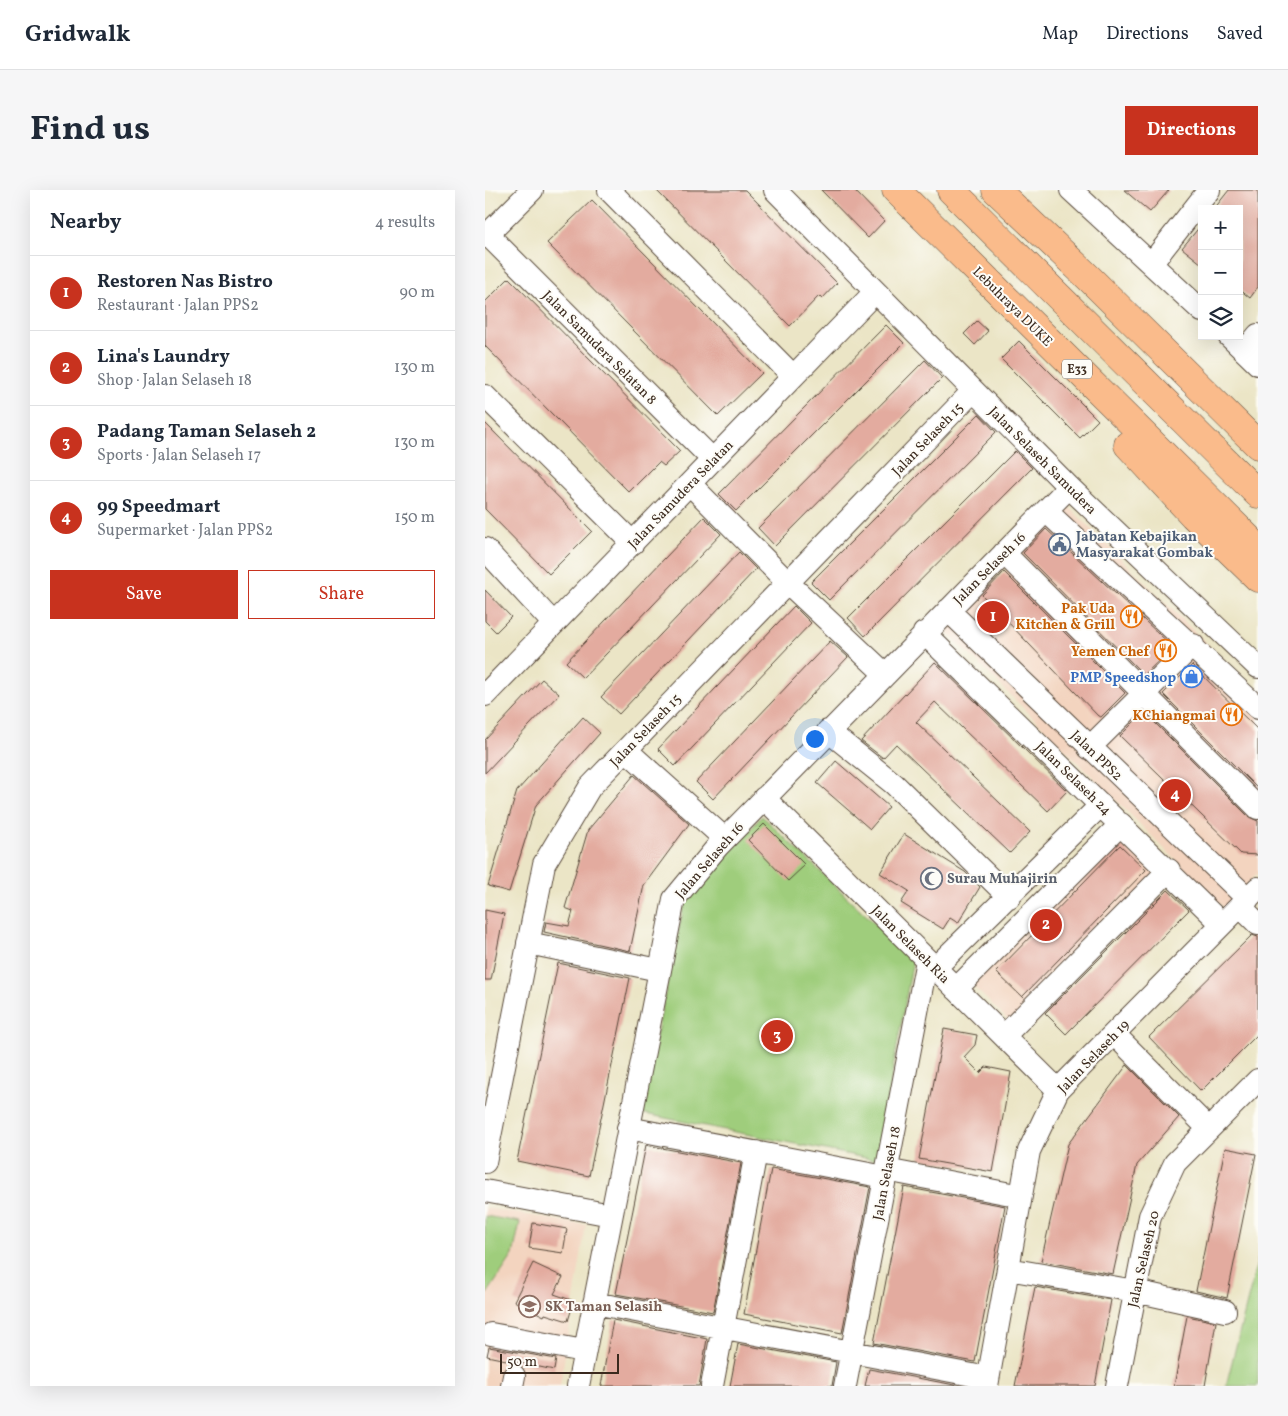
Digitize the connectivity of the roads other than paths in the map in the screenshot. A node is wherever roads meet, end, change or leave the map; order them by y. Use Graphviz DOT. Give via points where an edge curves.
graph roads {
  1 [pos="532,190"];
  2 [pos="609,190"];
  3 [pos="775,190"];
  4 [pos="896,190"];
  5 [pos="951,190"];
  6 [pos="996,190"];
  7 [pos="1071,190"];
  8 [pos="1209,190"];
  9 [pos="486,236"];
  10 [pos="1151,264"];
  11 [pos="983,276"];
  12 [pos="875,292"];
  13 [pos="1198,307"];
  14 [pos="793,376"];
  15 [pos="973,391"];
  16 [pos="485,396"];
  17 [pos="1258,444"];
  18 [pos="713,460"];
  19 [pos="690,484"];
  20 [pos="1069,487"];
  21 [pos="1258,494"];
  22 [pos="1045,511"];
  23 [pos="633,542"];
  24 [pos="1258,548"];
  25 [pos="485,549"];
  26 [pos="1004,553"];
  27 [pos="1258,578"];
  28 [pos="788,583"];
  29 [pos="948,610"];
  30 [pos="554,624"];
  31 [pos="924,634"];
  32 [pos="1193,645"];
  33 [pos="1257,663"];
  34 [pos="885,674"];
  35 [pos="1144,693"];
  36 [pos="485,695"];
  37 [pos="1258,708"];
  38 [pos="829,731"];
  39 [pos="1089,748"];
  40 [pos="626,750"];
  41 [pos="764,798"];
  42 [pos="1101,805"];
  43 [pos="1258,808"];
  44 [pos="1121,824"];
  45 [pos="725,839"];
  46 [pos="1169,870"];
  47 [pos="1009,897"];
  48 [pos="1249,898"];
  49 [pos="1222,924"];
  50 [pos="1258,924"];
  51 [pos="528,943"];
  52 [pos="931,964"];
  53 [pos="659,970"];
  54 [pos="956,989"];
  55 [pos="1113,1034"];
  56 [pos="1004,1036"];
  57 [pos="1258,1080"];
  58 [pos="1057,1090"];
  59 [pos="628,1128"];
  60 [pos="1209,1129"];
  61 [pos="756,1152"];
  62 [pos="485,1162"];
  63 [pos="885,1174"];
  64 [pos="485,1191"];
  65 [pos="1021,1196"];
  66 [pos="611,1215"];
  67 [pos="1008,1269"];
  68 [pos="1135,1292"];
  69 [pos="594,1303"];
  70 [pos="1225,1311"];
  71 [pos="723,1328"];
  72 [pos="491,1334"];
  73 [pos="584,1351"];
  74 [pos="851,1352"];
  75 [pos="987,1382"];
  76 [pos="578,1386"];
  77 [pos="712,1386"];
  78 [pos="845,1386"];
  79 [pos="1117,1386"];
  1 -- 9 [label="street"];
  2 -- 14 [label="street"];
  3 -- 12 [label="street, Jalan Selaseh Samudera"];
  4 -- 11 [label="highway, Lebuhraya DUKE / E33"];
  5 -- 21 [label="highway, E33"];
  6 -- 17 [label="highway"];
  7 -- 10 [label="street"];
  8 -- 10 [label="street"];
  9 -- 18 [label="street, Jalan Samudera Selatan 8"];
  10 -- 13 [label="street"];
  11 -- 24 [label="highway, Lebuhraya DUKE / E33"];
  11 -- 27 [label="highway" via="1097,410 1193,515"];
  12 -- 14 [label="street, Jalan Samudera Selatan"];
  12 -- 15 [label="street, Jalan Selaseh Samudera"];
  14 -- 18 [label="street, Jalan Samudera Selatan"];
  15 -- 20 [label="street, Jalan Selaseh Samudera"];
  15 -- 28 [label="street, Jalan Selaseh 15"];
  16 -- 23 [label="street"];
  18 -- 19 [label="street, Jalan Samudera Selatan"];
  19 -- 23 [label="street, Jalan Samudera Selatan"];
  19 -- 28 [label="street"];
  20 -- 22 [label="street, Jalan Selaseh 16"];
  20 -- 33 [label="street, Jalan Selaseh Samudera"];
  22 -- 26 [label="street, Jalan Selaseh 16"];
  22 -- 32 [label="street"];
  23 -- 30 [label="street, Jalan Samudera Selatan"];
  25 -- 30 [label="street"];
  26 -- 29 [label="street, Jalan Selaseh 16"];
  26 -- 35 [label="street"];
  28 -- 34 [label="street"];
  28 -- 40 [label="street, Jalan Selaseh 15"];
  29 -- 31 [label="street, Jalan Selaseh 16"];
  29 -- 39 [label="street, Jalan PPS2"];
  30 -- 36 [label="street, Jalan Samudera Selatan"];
  31 -- 34 [label="street, Jalan Selaseh 16"];
  31 -- 42 [label="street, Jalan Selaseh 24"];
  32 -- 35 [label="street"];
  32 -- 37 [label="street"];
  34 -- 38 [label="street, Jalan Selaseh 16"];
  35 -- 39 [label="street"];
  35 -- 43 [label="street"];
  38 -- 41 [label="street, Jalan Selaseh 16"];
  38 -- 47 [label="street" via="894,784"];
  39 -- 48 [label="street, Jalan PPS2"];
  40 -- 45 [label="street"];
  40 -- 51 [label="street, Jalan Selaseh 15" via="590,787 544,864"];
  41 -- 45 [label="street, Jalan Selaseh 16"];
  41 -- 52 [label="street, Jalan Selaseh Ria"];
  42 -- 44 [label="street, Jalan Selaseh 24"];
  42 -- 47 [label="street"];
  44 -- 46 [label="street, Jalan Selaseh 24"];
  44 -- 54 [label="street"];
  45 -- 53 [label="street, Jalan Selaseh 16" via="674,899"];
  46 -- 49 [label="street, Jalan Selaseh 24"];
  46 -- 56 [label="street"];
  47 -- 52 [label="street"];
  48 -- 49 [label="street, Jalan Selaseh 19"];
  48 -- 50 [label="street, Jalan PPS2"];
  49 -- 55 [label="street, Jalan Selaseh 19"];
  51 -- 53 [label="street"];
  51 -- 62 [label="street, Jalan Selaseh 15"];
  52 -- 54 [label="street, Jalan Selaseh Ria"];
  52 -- 63 [label="street, Jalan Selaseh 18"];
  53 -- 59 [label="street, Jalan Selaseh 16"];
  54 -- 56 [label="street, Jalan Selaseh Ria"];
  55 -- 58 [label="street, Jalan Selaseh 19"];
  55 -- 60 [label="street"];
  56 -- 58 [label="street, Jalan Selaseh Ria"];
  57 -- 60 [label="street, Jalan Selaseh 20"];
  58 -- 65 [label="street, Jalan Selaseh 19" via="1029,1151"];
  59 -- 61 [label="street"];
  59 -- 66 [label="street, Jalan Selaseh 16"];
  60 -- 68 [label="street, Jalan Selaseh 20" via="1175,1163 1149,1216"];
  61 -- 63 [label="street"];
  61 -- 71 [label="street"];
  63 -- 65 [label="street"];
  63 -- 74 [label="street, Jalan Selaseh 18"];
  64 -- 66 [label="street"];
  65 -- 67 [label="street, Jalan Selaseh 19"];
  66 -- 69 [label="street, Jalan Selaseh 16"];
  67 -- 68 [label="street"];
  67 -- 75 [label="street, Jalan Selaseh 19"];
  68 -- 70 [label="street"];
  68 -- 79 [label="street, Jalan Selaseh 20"];
  69 -- 71 [label="street"];
  69 -- 73 [label="street, Jalan Selaseh 16"];
  71 -- 74 [label="street"];
  71 -- 77 [label="street"];
  72 -- 73 [label="street"];
  73 -- 76 [label="street, Jalan Selaseh 16"];
  74 -- 75 [label="street"];
  74 -- 78 [label="street, Jalan Selaseh 18"];
}
